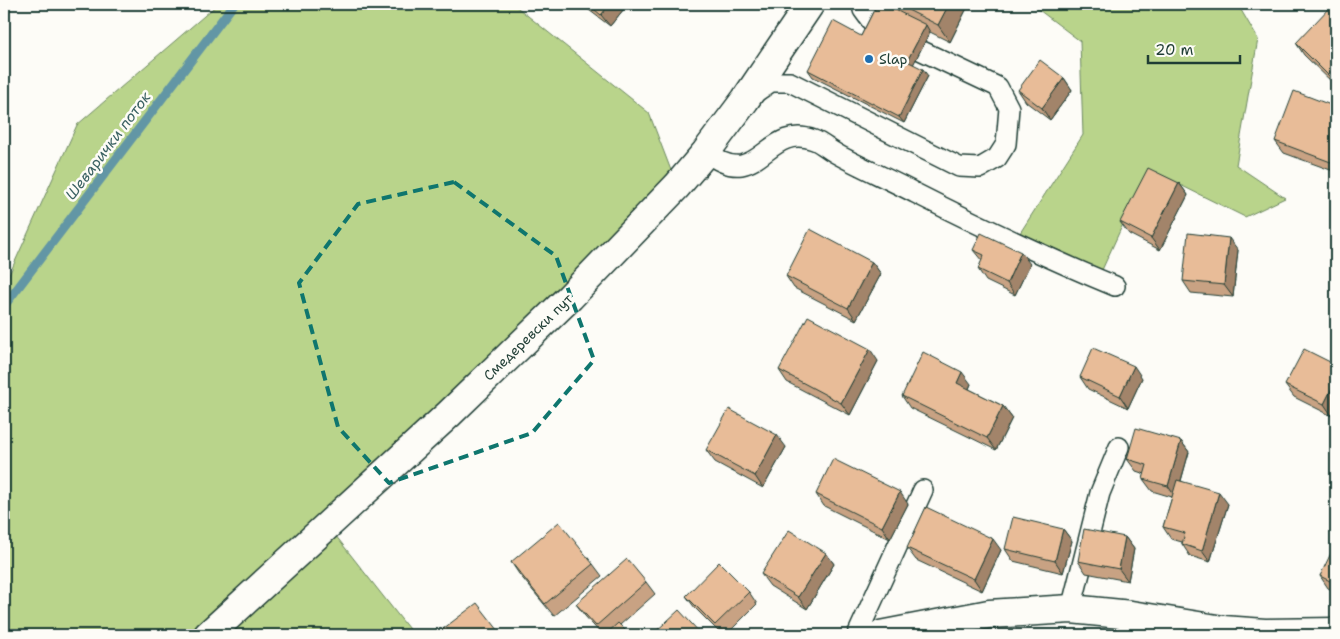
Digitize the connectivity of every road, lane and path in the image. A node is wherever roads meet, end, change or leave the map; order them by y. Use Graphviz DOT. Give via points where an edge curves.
graph roads {
  1 [pos="810,4"];
  2 [pos="862,4"];
  3 [pos="874,25"];
  4 [pos="920,50"];
  5 [pos="745,100"];
  6 [pos="706,152"];
  7 [pos="1115,286"];
  8 [pos="1119,446"];
  9 [pos="923,490"];
  10 [pos="1070,609"];
  11 [pos="1336,632"];
  12 [pos="208,635"];
  13 [pos="857,635"];
  14 [pos="880,635"];
  1 -- 5 [label="main road, Смедеревски пут"];
  2 -- 3 [label="lane"];
  4 -- 5 [label="lane" via="998,87 1009,108 1006,144 997,158 980,168 959,167 860,109 790,82 771,82"];
  5 -- 6 [label="main road, Смедеревски пут"];
  6 -- 7 [label="lane" via="720,162 734,166 751,164 781,140 797,137 815,140 836,154 952,212"];
  6 -- 12 [label="main road, Смедеревски пут" via="563,304 449,414"];
  8 -- 10 [label="lane" via="1100,493"];
  9 -- 13 [label="lane"];
  10 -- 11 [label="main road" via="1265,633"];
  10 -- 14 [label="main road" via="989,614"];
}
